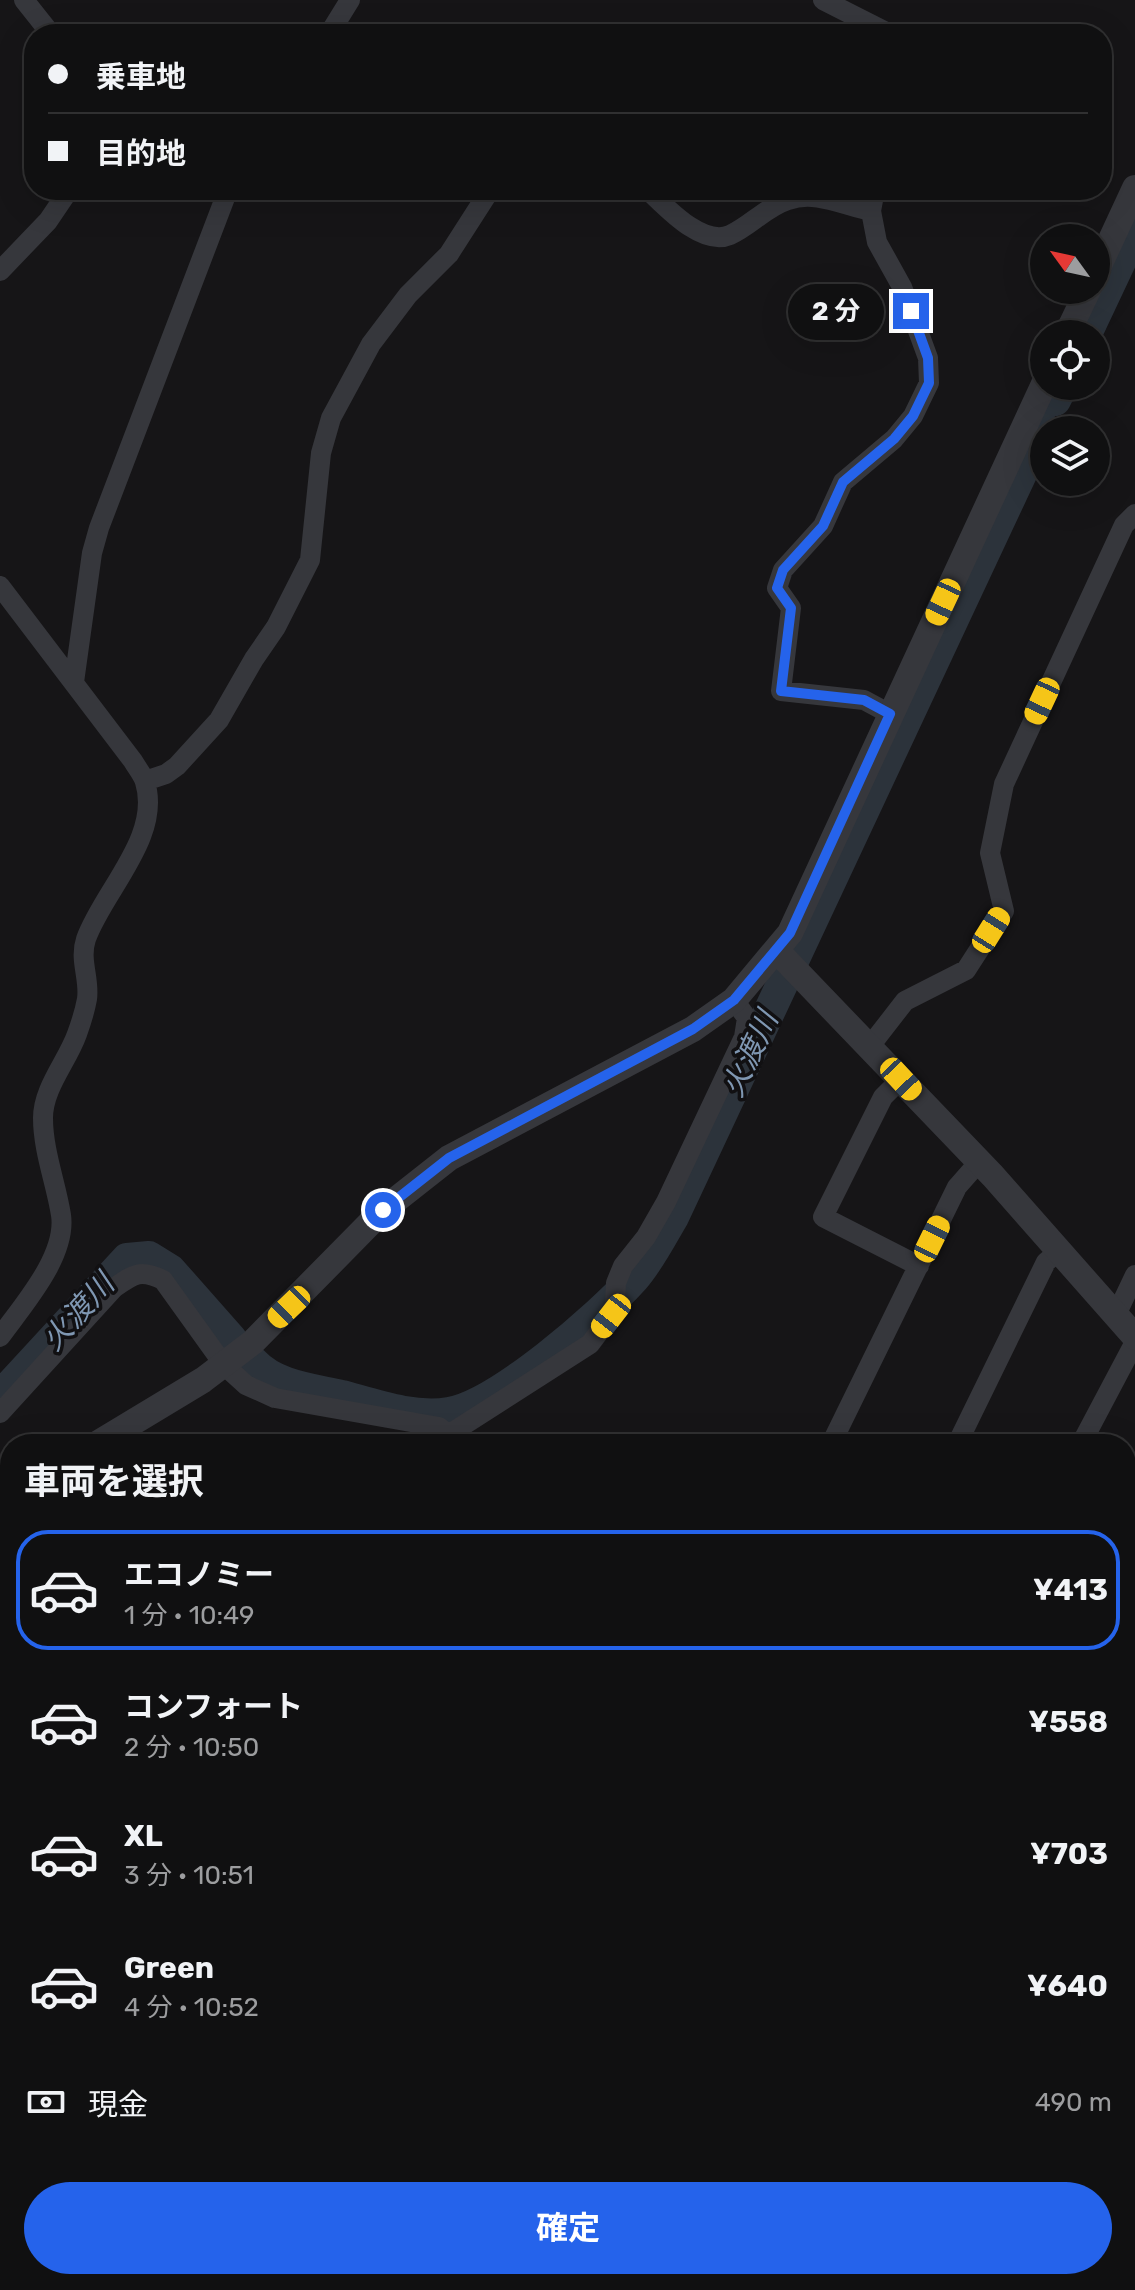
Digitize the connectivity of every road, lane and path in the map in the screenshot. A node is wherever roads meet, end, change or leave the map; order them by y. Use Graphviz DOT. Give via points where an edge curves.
graph roads {
  1 [pos="24,0"];
  2 [pos="350,0"];
  3 [pos="823,0"];
  4 [pos="43,24"];
  5 [pos="335,24"];
  6 [pos="870,24"];
  7 [pos="1135,188"];
  8 [pos="62,200"];
  9 [pos="224,200"];
  10 [pos="484,200"];
  11 [pos="658,200"];
  12 [pos="787,200"];
  13 [pos="834,200"];
  14 [pos="873,200"];
  15 [pos="871,211"];
  16 [pos="1110,242"];
  17 [pos="0,271"];
  18 [pos="1037,400"];
  19 [pos="1135,514"];
  20 [pos="0,586"];
  21 [pos="74,682"];
  22 [pos="890,714"];
  23 [pos="145,781"];
  24 [pos="787,960"];
  25 [pos="734,1000"];
  26 [pos="870,1046"];
  27 [pos="901,1079"];
  28 [pos="979,1162"];
  29 [pos="1060,1250"];
  30 [pos="919,1266"];
  31 [pos="1135,1275"];
  32 [pos="1116,1315"];
  33 [pos="0,1337"];
  34 [pos="1135,1339"];
  35 [pos="224,1365"];
  36 [pos="0,1413"];
  37 [pos="113,1434"];
  38 [pos="440,1434"];
  39 [pos="450,1434"];
  40 [pos="843,1434"];
  41 [pos="962,1434"];
  42 [pos="1086,1434"];
  1 -- 4 [label="street"];
  2 -- 5 [label="street"];
  3 -- 6 [label="street"];
  7 -- 16 [label="street"];
  8 -- 17 [label="street"];
  9 -- 21 [label="street" via="99,528"];
  10 -- 23 [label="street" via="449,254 408,295 371,344 331,418 321,453 310,560 276,627 219,720 177,766"];
  11 -- 12 [label="street" via="681,222 707,235 728,236"];
  13 -- 15 [label="street"];
  14 -- 15 [label="street"];
  15 -- 22 [label="street" via="877,242 902,287 928,358 929,383 894,439 843,482 823,526 783,570 777,588 791,608 781,691 864,700"];
  18 -- 22 [label="street"];
  19 -- 26 [label="street" via="1124,525 1004,784 990,853 1004,911 966,970 905,1001"];
  20 -- 21 [label="street"];
  21 -- 23 [label="street"];
  22 -- 24 [label="street" via="797,919"];
  23 -- 33 [label="street" via="148,809 141,836 86,939 82,961 88,996 77,1035 44,1102 61,1243"];
  24 -- 25 [label="street"];
  24 -- 26 [label="street"];
  25 -- 35 [label="street" via="693,1029 449,1158 383,1210"];
  25 -- 39 [label="street" via="747,1018 744,1037 666,1202 623,1266 611,1316 590,1344"];
  26 -- 27 [label="street"];
  27 -- 28 [label="street"];
  27 -- 30 [label="street" via="883,1097 823,1217"];
  28 -- 29 [label="street"];
  28 -- 30 [label="street" via="957,1187"];
  29 -- 32 [label="street"];
  29 -- 41 [label="street" via="1046,1262"];
  30 -- 40 [label="street"];
  31 -- 32 [label="street"];
  32 -- 34 [label="street"];
  34 -- 42 [label="street"];
  35 -- 36 [label="street" via="163,1280 149,1273 133,1275 114,1288"];
  35 -- 37 [label="street"];
  35 -- 38 [label="street" via="246,1385 275,1398 439,1427"];
}
